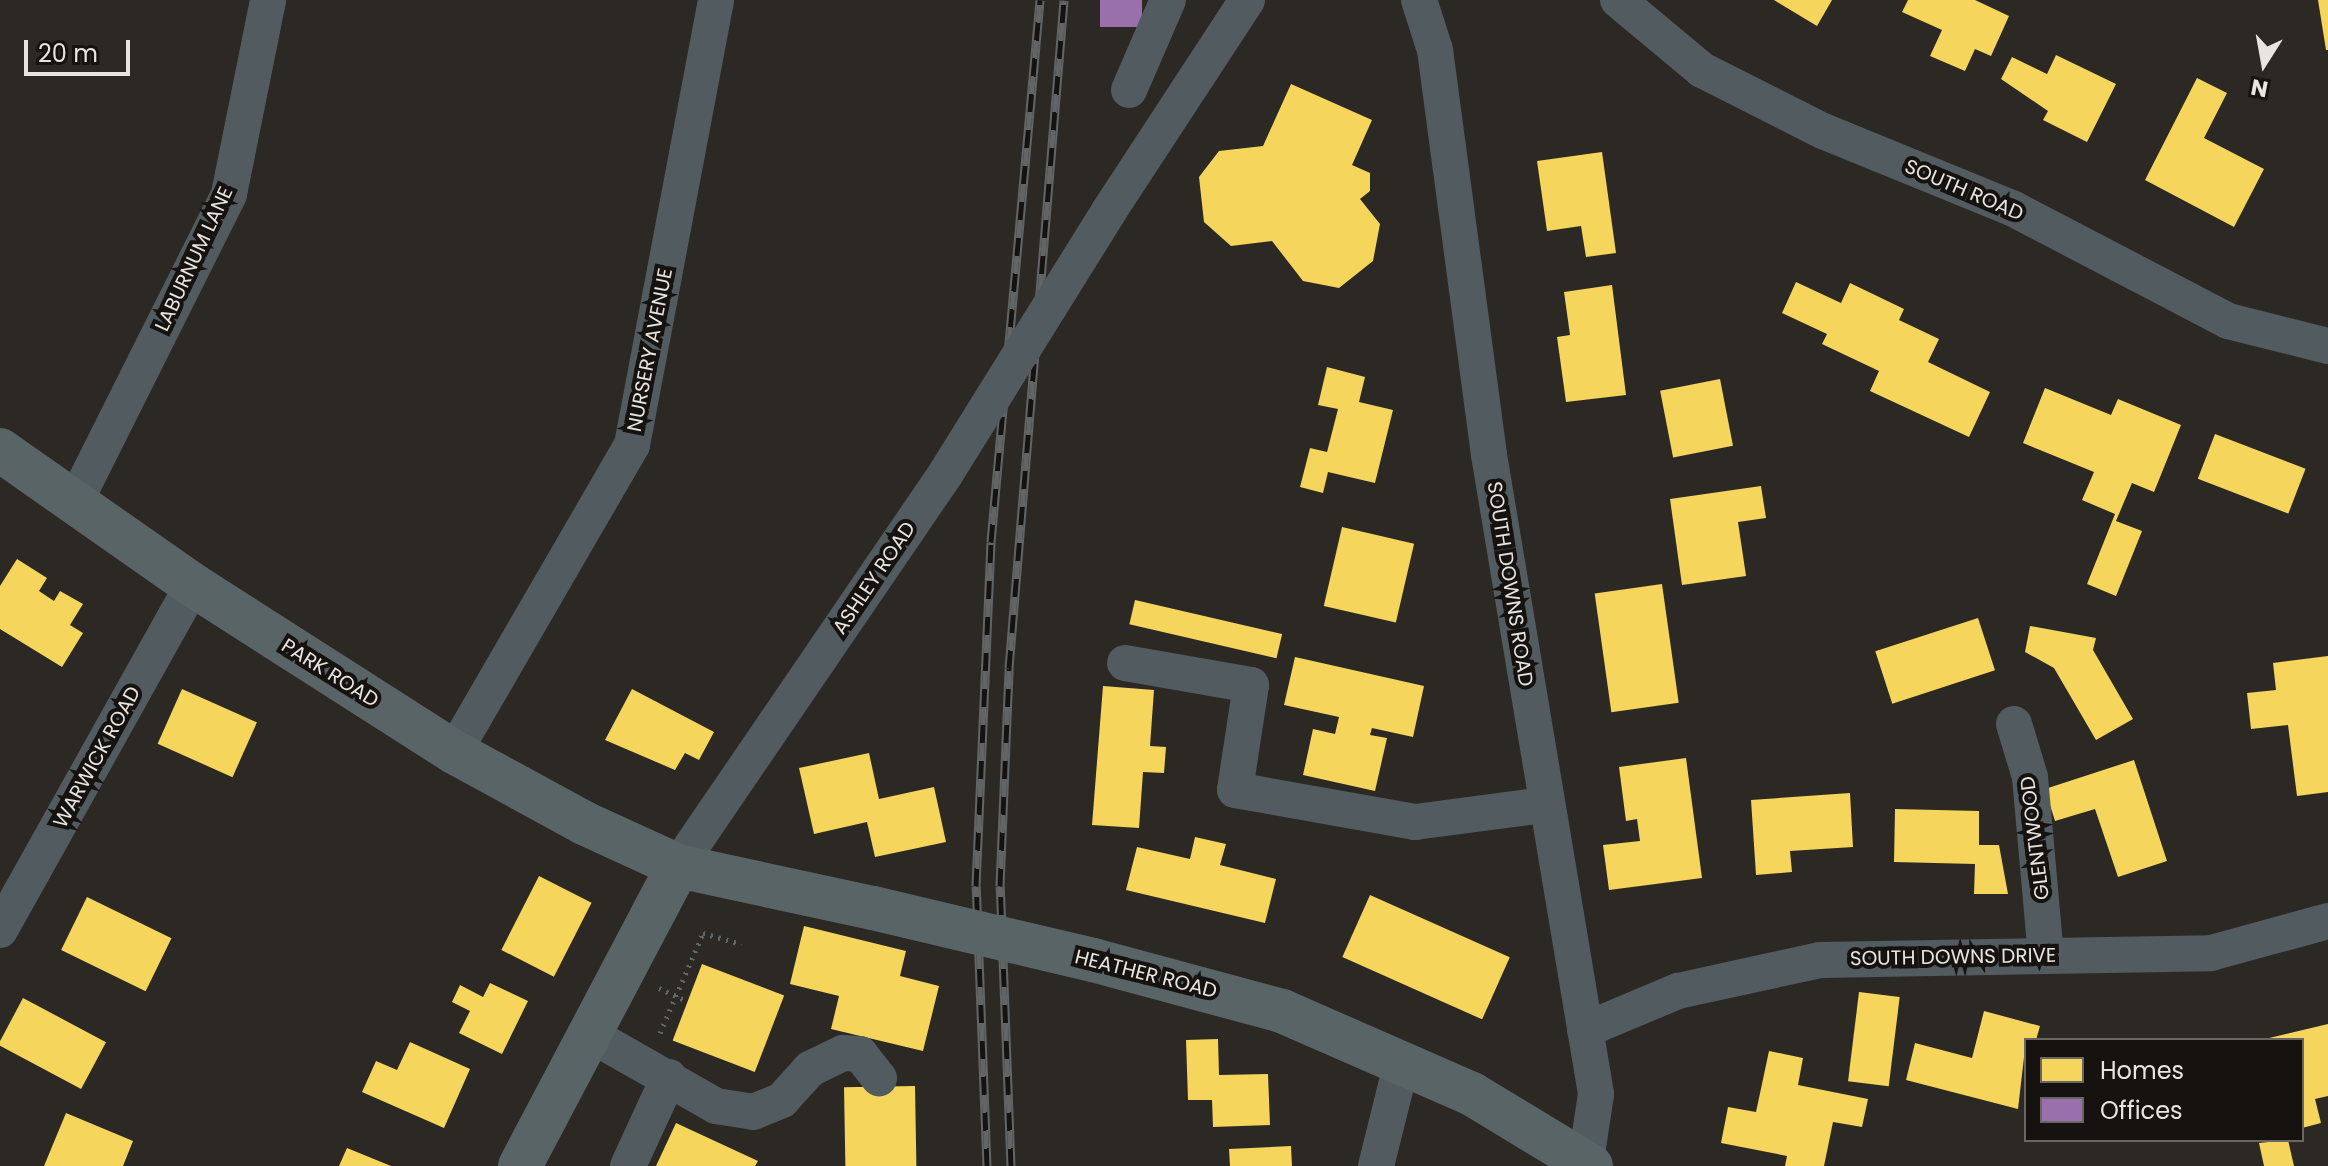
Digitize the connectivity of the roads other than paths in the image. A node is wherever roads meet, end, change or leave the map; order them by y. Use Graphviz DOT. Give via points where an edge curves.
graph roads {
  1 [pos="268,0"];
  2 [pos="716,0"];
  3 [pos="1168,0"];
  4 [pos="1247,0"];
  5 [pos="1419,0"];
  6 [pos="1618,0"];
  7 [pos="1129,90"];
  8 [pos="2328,346"];
  9 [pos="0,450"];
  10 [pos="75,502"];
  11 [pos="193,585"];
  12 [pos="1125,663"];
  13 [pos="2014,724"];
  14 [pos="454,752"];
  15 [pos="1545,805"];
  16 [pos="678,866"];
  17 [pos="2328,921"];
  18 [pos="0,930"];
  19 [pos="2046,955"];
  20 [pos="1585,1030"];
  21 [pos="591,1035"];
  22 [pos="1402,1062"];
  23 [pos="659,1071"];
  24 [pos="879,1078"];
  25 [pos="1589,1164"];
  26 [pos="520,1166"];
  27 [pos="628,1166"];
  28 [pos="1376,1166"];
  1 -- 10 [label="street, LABURNUM LANE" via="229,194"];
  2 -- 14 [label="street, NURSERY AVENUE" via="632,445"];
  3 -- 7 [label="street"];
  4 -- 16 [label="street, ASHLEY ROAD, bridge" via="946,473"];
  5 -- 15 [label="street, SOUTH DOWNS ROAD" via="1435,50"];
  6 -- 8 [label="street, SOUTH ROAD" via="1702,70 1823,131 2012,208 2228,321"];
  9 -- 10 [label="main road, PARK ROAD"];
  10 -- 11 [label="main road, PARK ROAD"];
  11 -- 14 [label="main road, PARK ROAD"];
  11 -- 18 [label="street, WARWICK ROAD"];
  12 -- 15 [label="street" via="1251,685 1235,790 1415,822"];
  13 -- 19 [label="street, GLENTWOOD" via="2030,777"];
  14 -- 16 [label="main road, PARK ROAD"];
  15 -- 20 [label="street, SOUTH DOWNS ROAD"];
  16 -- 21 [label="main road, ASHLEY ROAD"];
  16 -- 22 [label="main road, HEATHER ROAD, bridge" via="1093,960 1282,1011"];
  17 -- 19 [label="street, SOUTH DOWNS DRIVE" via="2211,953"];
  19 -- 20 [label="street, SOUTH DOWNS DRIVE" via="1820,960 1678,991"];
  20 -- 25 [label="street, SOUTH DOWNS ROAD" via="1596,1094"];
  21 -- 23 [label="street"];
  21 -- 26 [label="main road, ASHLEY ROAD"];
  22 -- 25 [label="main road, HEATHER ROAD" via="1531,1124"];
  22 -- 28 [label="street"];
  23 -- 24 [label="street" via="716,1106 753,1112 782,1100 810,1069 843,1053 860,1054"];
  23 -- 27 [label="street"];
}
